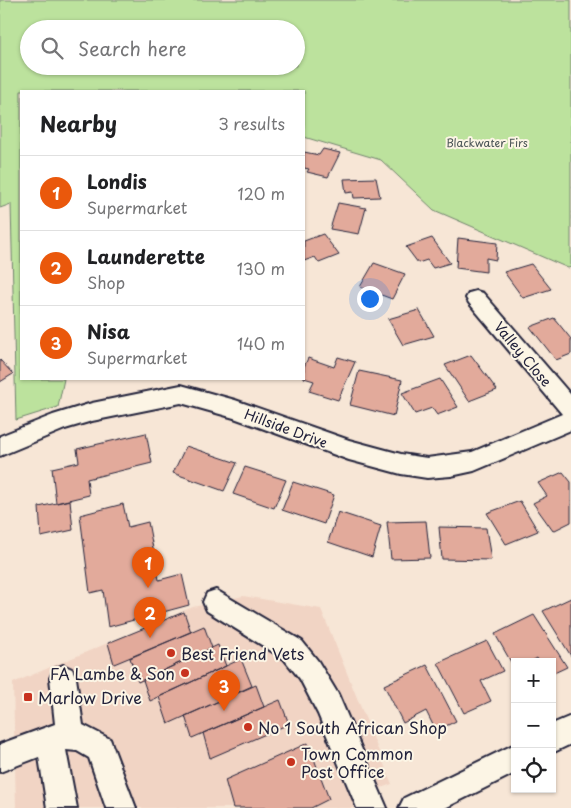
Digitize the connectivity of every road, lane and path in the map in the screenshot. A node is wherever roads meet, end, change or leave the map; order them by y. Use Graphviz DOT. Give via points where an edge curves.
graph roads {
  1 [pos="476,298"];
  2 [pos="180,386"];
  3 [pos="571,410"];
  4 [pos="571,420"];
  5 [pos="0,446"];
  6 [pos="216,602"];
  7 [pos="63,678"];
  8 [pos="571,730"];
  9 [pos="60,737"];
  10 [pos="556,737"];
  11 [pos="0,758"];
  12 [pos="511,760"];
  13 [pos="62,808"];
  14 [pos="121,808"];
  15 [pos="372,808"];
  16 [pos="414,808"];
  1 -- 3 [label="street, Valley Close"];
  2 -- 4 [label="street, Hillside Drive" via="349,450 427,468 474,461"];
  2 -- 5 [label="street, Hillside Drive" via="60,421"];
  6 -- 15 [label="street" via="293,650 309,670 328,704"];
  7 -- 9 [label="street"];
  8 -- 10 [label="street"];
  9 -- 11 [label="street"];
  9 -- 13 [label="street"];
  9 -- 14 [label="street" via="83,739 100,749"];
  12 -- 16 [label="street"];
}
